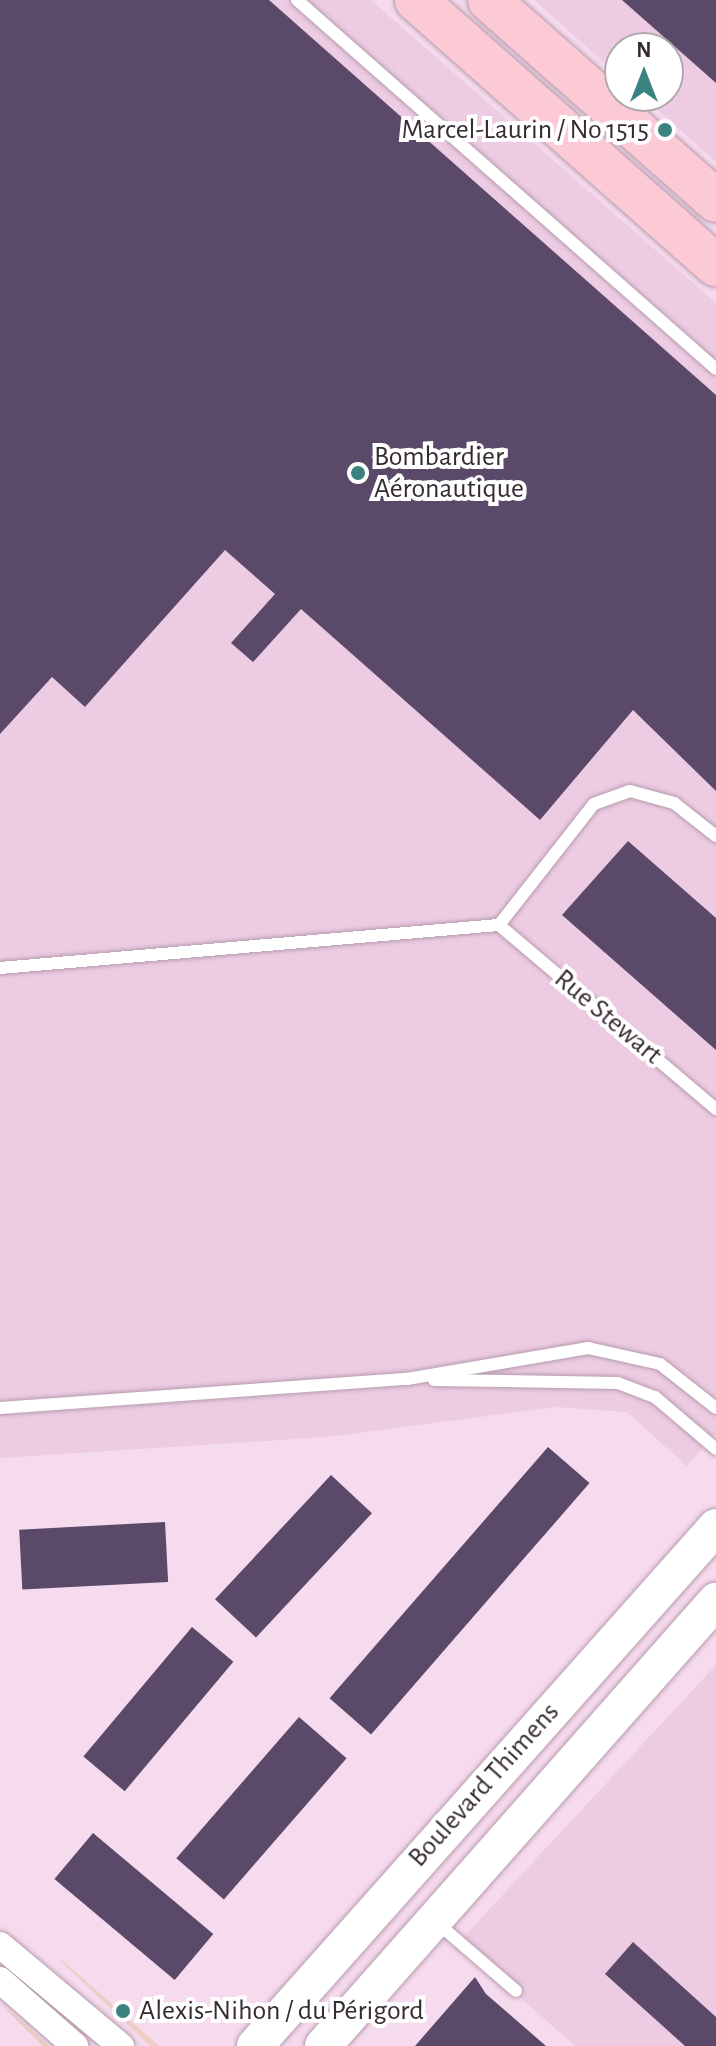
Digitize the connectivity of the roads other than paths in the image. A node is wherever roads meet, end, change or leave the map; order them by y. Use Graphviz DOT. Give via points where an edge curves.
graph roads {
  1 [pos="297,0"];
  2 [pos="416,0"];
  3 [pos="489,0"];
  4 [pos="716,201"];
  5 [pos="716,265"];
  6 [pos="716,369"];
  7 [pos="716,836"];
  8 [pos="499,925"];
  9 [pos="0,968"];
  10 [pos="716,1109"];
  11 [pos="407,1379"];
  12 [pos="0,1408"];
  13 [pos="716,1408"];
  14 [pos="716,1449"];
  15 [pos="716,1527"];
  16 [pos="716,1601"];
  17 [pos="433,1919"];
  18 [pos="5,1957"];
  19 [pos="0,1980"];
  20 [pos="516,1991"];
  21 [pos="75,2046"];
  22 [pos="121,2046"];
  23 [pos="255,2046"];
  24 [pos="323,2046"];
  1 -- 6 [label="lane"];
  2 -- 5 [label="main road"];
  3 -- 4 [label="main road"];
  7 -- 8 [label="lane" via="651,793 614,794 594,804"];
  8 -- 9 [label="lane"];
  8 -- 10 [label="lane, Rue Stewart"];
  11 -- 12 [label="lane"];
  11 -- 13 [label="lane" via="608,1349 660,1364"];
  11 -- 14 [label="lane" via="618,1383 655,1397"];
  15 -- 23 [label="street, Boulevard Thimens"];
  16 -- 17 [label="street, Boulevard Thimens"];
  17 -- 20 [label="lane"];
  17 -- 24 [label="street, Boulevard Thimens"];
  18 -- 22 [label="street"];
  19 -- 21 [label="street"];
}
